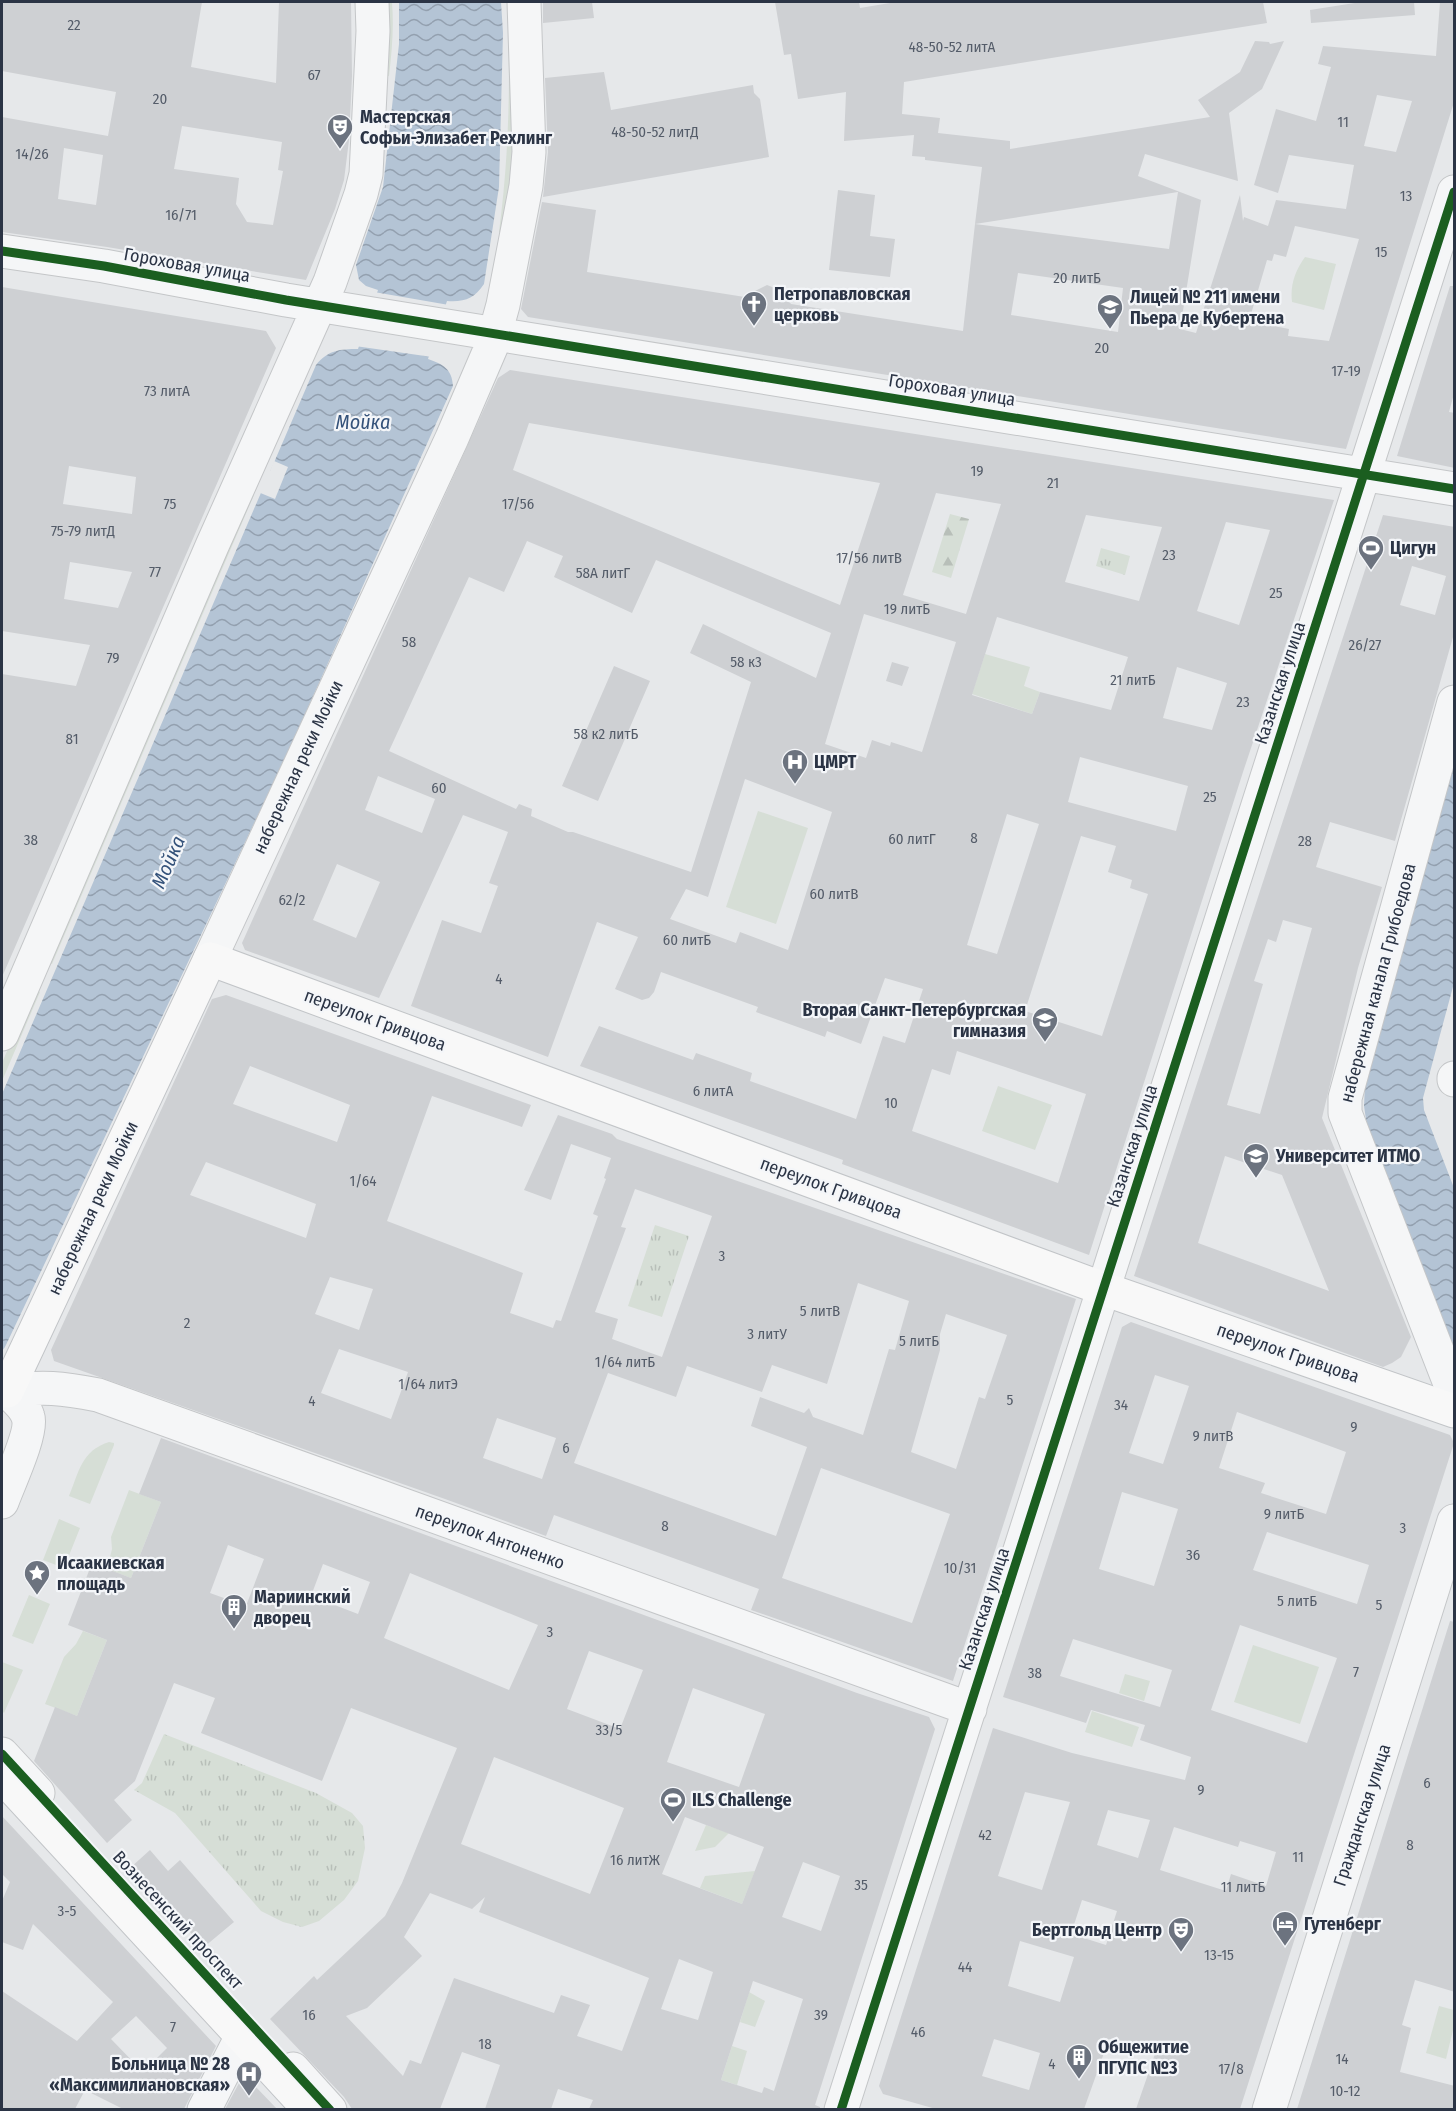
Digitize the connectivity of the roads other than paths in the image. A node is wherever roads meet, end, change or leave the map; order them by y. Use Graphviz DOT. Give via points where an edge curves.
graph roads {
  1 [pos="372,2"];
  2 [pos="524,2"];
  3 [pos="1455,192"];
  4 [pos="2,251"];
  5 [pos="2,266"];
  6 [pos="317,311"];
  7 [pos="494,339"];
  8 [pos="1363,480"];
  9 [pos="1455,489"];
  10 [pos="1455,500"];
  11 [pos="1455,702"];
  12 [pos="210,959"];
  13 [pos="2,1034"];
  14 [pos="1104,1289"];
  15 [pos="4,1391"];
  16 [pos="1455,1394"];
  17 [pos="1455,1412"];
  18 [pos="2,1502"];
  19 [pos="1453,1531"];
  20 [pos="970,1709"];
  21 [pos="2,1754"];
  22 [pos="2,1776"];
  23 [pos="242,2036"];
  24 [pos="204,2109"];
  25 [pos="310,2109"];
  26 [pos="330,2109"];
  27 [pos="841,2109"];
  28 [pos="1269,2109"];
  1 -- 6 [label="street" via="366,174"];
  2 -- 7 [label="street, набережная реки Мойки" via="528,163"];
  3 -- 8 [label="street, Казанская улица"];
  4 -- 6 [label="street, Гороховая улица" via="104,266"];
  5 -- 6 [label="street, Гороховая улица"];
  6 -- 7 [label="street, Гороховая улица"];
  6 -- 13 [label="street"];
  7 -- 8 [label="street, Гороховая улица"];
  7 -- 12 [label="street, набережная реки Мойки" via="452,438"];
  8 -- 9 [label="street, Гороховая улица"];
  8 -- 10 [label="street, Гороховая улица"];
  8 -- 14 [label="street, Казанская улица"];
  11 -- 16 [label="street, набережная канала Грибоедова" via="1345,1098 1345,1113"];
  12 -- 14 [label="main road, переулок Гривцова"];
  12 -- 15 [label="main road, набережная реки Мойки"];
  14 -- 17 [label="main road, переулок Гривцова"];
  14 -- 20 [label="street, Казанская улица"];
  15 -- 18 [label="street" via="21,1405 28,1418 27,1434"];
  15 -- 20 [label="street, переулок Антоненко" via="38,1386 98,1395"];
  19 -- 28 [label="street, Гражданская улица"];
  20 -- 27 [label="street, Казанская улица"];
  21 -- 26 [label="street, Вознесенский проспект"];
  22 -- 23 [label="main road, Вознесенский проспект"];
  23 -- 24 [label="street"];
  23 -- 25 [label="main road, Вознесенский проспект"];
}
